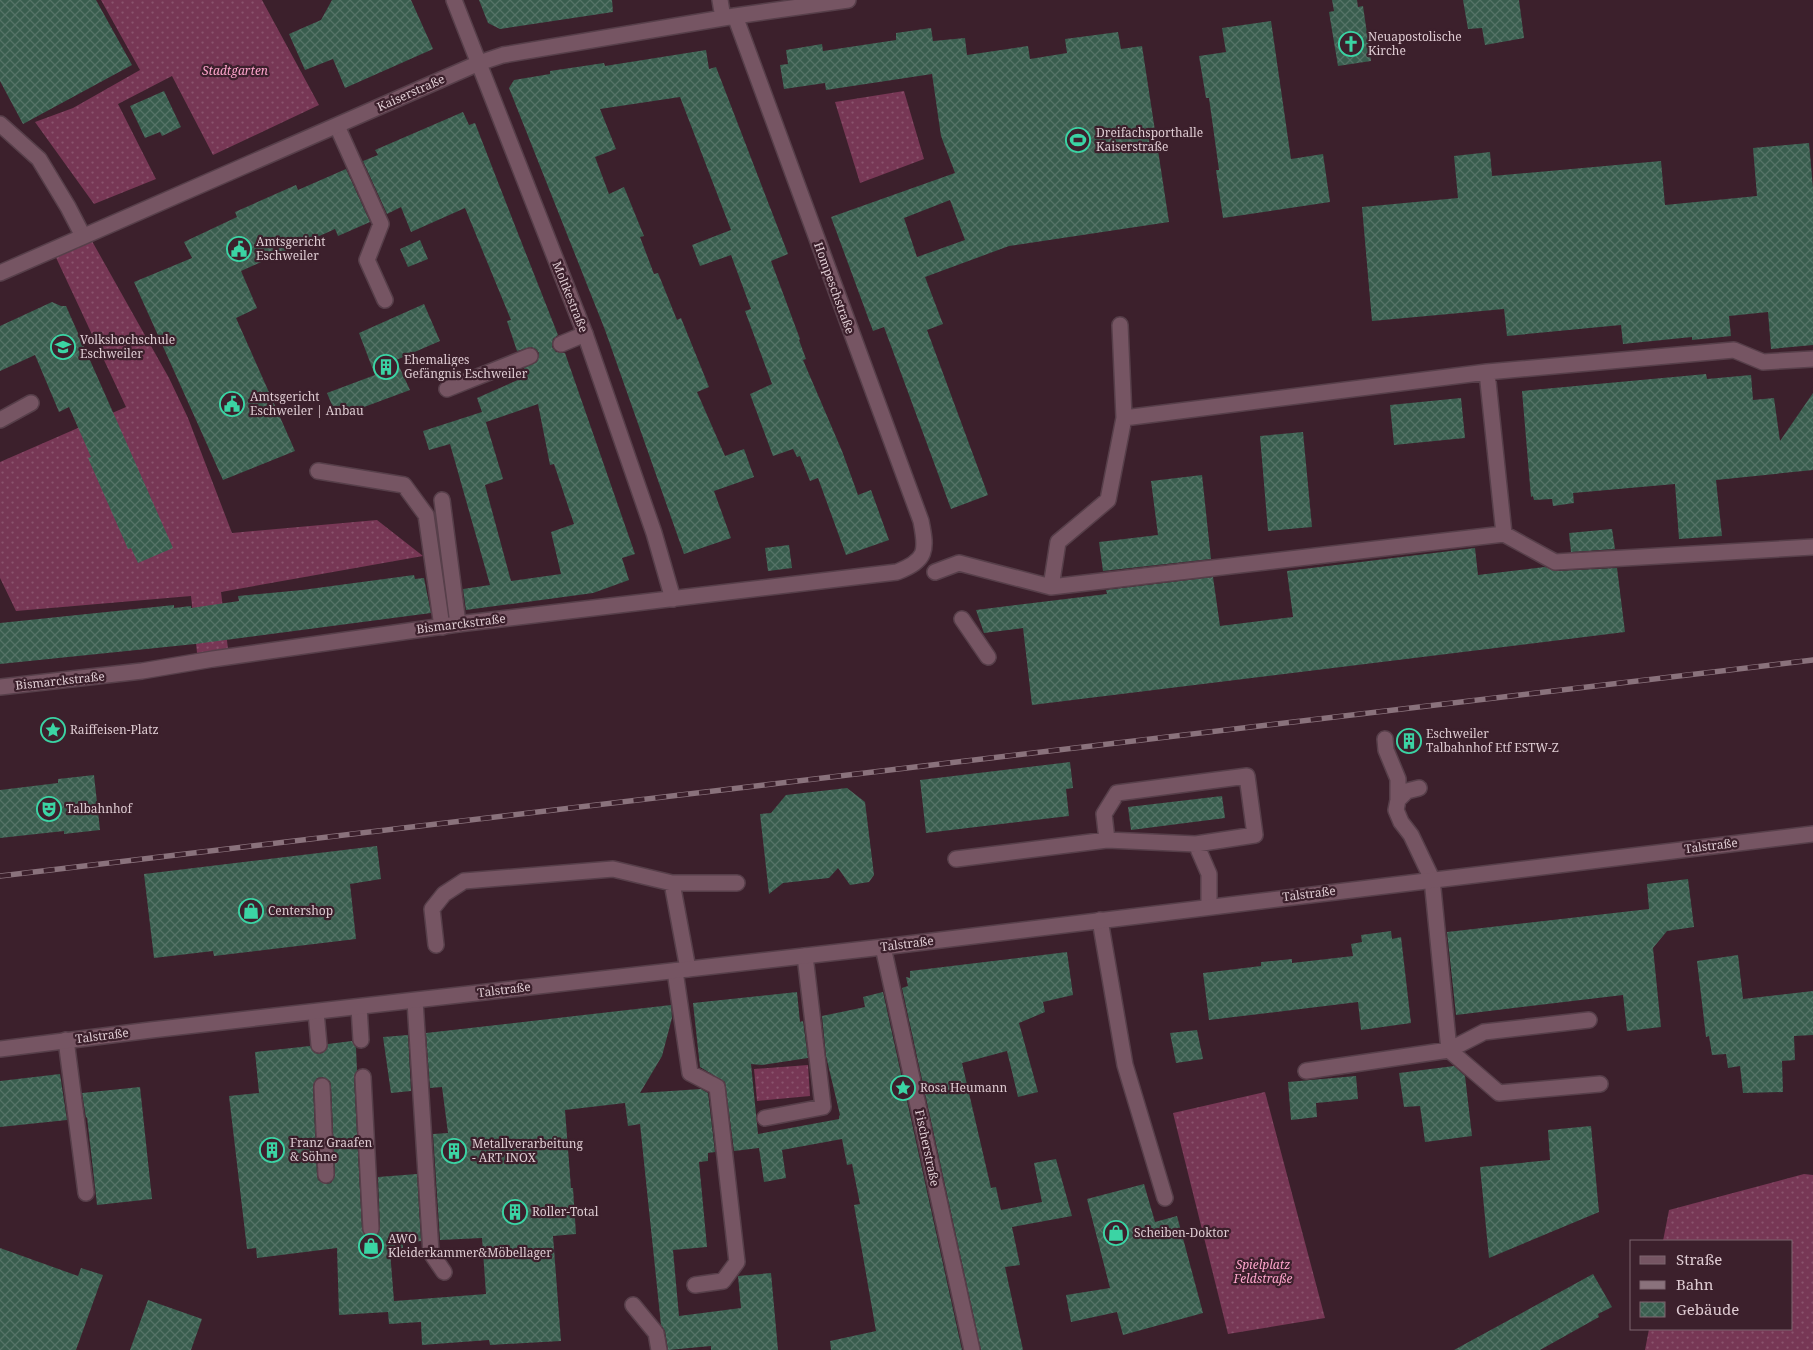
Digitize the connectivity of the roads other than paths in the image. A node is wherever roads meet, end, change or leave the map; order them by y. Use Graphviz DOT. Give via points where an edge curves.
graph roads {
  1 [pos="454,0"];
  2 [pos="720,0"];
  3 [pos="848,0"];
  4 [pos="729,17"];
  5 [pos="479,63"];
  6 [pos="0,124"];
  7 [pos="337,126"];
  8 [pos="83,236"];
  9 [pos="0,273"];
  10 [pos="385,300"];
  11 [pos="1120,325"];
  12 [pos="584,334"];
  13 [pos="561,344"];
  14 [pos="530,356"];
  15 [pos="1813,359"];
  16 [pos="1487,372"];
  17 [pos="447,389"];
  18 [pos="31,403"];
  19 [pos="1124,418"];
  20 [pos="0,420"];
  21 [pos="318,470"];
  22 [pos="442,500"];
  23 [pos="1504,534"];
  24 [pos="1813,547"];
  25 [pos="919,560"];
  26 [pos="935,572"];
  27 [pos="1051,587"];
  28 [pos="672,599"];
  29 [pos="962,618"];
  30 [pos="458,624"];
  31 [pos="442,627"];
  32 [pos="988,658"];
  33 [pos="0,687"];
  34 [pos="1385,739"];
  35 [pos="1419,788"];
  36 [pos="1398,800"];
  37 [pos="1813,834"];
  38 [pos="1107,840"];
  39 [pos="1196,844"];
  40 [pos="956,859"];
  41 [pos="1432,880"];
  42 [pos="737,882"];
  43 [pos="672,883"];
  44 [pos="1209,906"];
  45 [pos="1100,920"];
  46 [pos="436,946"];
  47 [pos="883,947"];
  48 [pos="805,956"];
  49 [pos="682,970"];
  50 [pos="415,1001"];
  51 [pos="359,1007"];
  52 [pos="316,1012"];
  53 [pos="1589,1020"];
  54 [pos="66,1040"];
  55 [pos="361,1040"];
  56 [pos="319,1045"];
  57 [pos="0,1049"];
  58 [pos="1449,1050"];
  59 [pos="1306,1071"];
  60 [pos="363,1077"];
  61 [pos="1600,1084"];
  62 [pos="322,1086"];
  63 [pos="765,1118"];
  64 [pos="326,1175"];
  65 [pos="86,1193"];
  66 [pos="1165,1198"];
  67 [pos="371,1229"];
  68 [pos="444,1272"];
  69 [pos="695,1286"];
  70 [pos="633,1305"];
  71 [pos="659,1350"];
  72 [pos="972,1350"];
  1 -- 5 [label="street, Moltkestraße"];
  2 -- 4 [label="street, Hompeschstraße"];
  3 -- 4 [label="street, Kaiserstraße"];
  4 -- 5 [label="street, Kaiserstraße" via="503,55"];
  4 -- 25 [label="street, Hompeschstraße" via="921,521 925,542"];
  5 -- 7 [label="street, Kaiserstraße"];
  5 -- 12 [label="street, Moltkestraße"];
  6 -- 8 [label="street" via="39,159"];
  7 -- 8 [label="street, Kaiserstraße"];
  7 -- 10 [label="street" via="381,224 367,260"];
  8 -- 9 [label="street, Kaiserstraße"];
  11 -- 19 [label="street"];
  12 -- 13 [label="street"];
  12 -- 28 [label="street, Moltkestraße" via="654,534"];
  14 -- 17 [label="street"];
  15 -- 16 [label="street" via="1763,362 1734,350"];
  16 -- 19 [label="street"];
  16 -- 23 [label="street"];
  18 -- 20 [label="street"];
  19 -- 27 [label="street" via="1108,500 1058,542"];
  21 -- 31 [label="street" via="404,485 426,515"];
  22 -- 30 [label="street"];
  23 -- 24 [label="street" via="1555,562"];
  23 -- 27 [label="street"];
  25 -- 28 [label="street, Bismarckstraße" via="897,572"];
  26 -- 27 [label="street" via="959,563"];
  28 -- 30 [label="street, Bismarckstraße"];
  29 -- 32 [label="street"];
  30 -- 31 [label="street, Bismarckstraße"];
  31 -- 33 [label="street, Bismarckstraße" via="142,672"];
  34 -- 36 [label="street" via="1398,779"];
  35 -- 36 [label="street" via="1407,791"];
  36 -- 41 [label="street" via="1396,810 1401,822 1411,835"];
  37 -- 41 [label="street, Talstraße"];
  38 -- 39 [label="street"];
  38 -- 39 [label="street" via="1104,814 1117,793 1247,776 1255,835"];
  38 -- 40 [label="street"];
  39 -- 44 [label="street" via="1209,874"];
  41 -- 44 [label="street, Talstraße"];
  41 -- 58 [label="street"];
  42 -- 43 [label="street"];
  43 -- 46 [label="street" via="613,869 464,882 444,894 432,909"];
  43 -- 49 [label="street"];
  44 -- 45 [label="street, Talstraße"];
  45 -- 47 [label="street, Talstraße"];
  45 -- 66 [label="street" via="1125,1065"];
  47 -- 48 [label="street, Talstraße"];
  47 -- 72 [label="street, Fischerstraße"];
  48 -- 49 [label="street, Talstraße"];
  48 -- 63 [label="street" via="823,1107"];
  49 -- 50 [label="street, Talstraße"];
  49 -- 69 [label="street" via="690,1073 716,1088 737,1262 723,1281"];
  50 -- 51 [label="street, Talstraße"];
  50 -- 68 [label="street" via="431,1253"];
  51 -- 52 [label="street, Talstraße"];
  51 -- 55 [label="street"];
  52 -- 54 [label="street, Talstraße"];
  52 -- 56 [label="street"];
  53 -- 58 [label="street" via="1484,1032"];
  54 -- 57 [label="street, Talstraße"];
  54 -- 65 [label="street"];
  58 -- 59 [label="street"];
  58 -- 61 [label="street" via="1499,1093"];
  60 -- 67 [label="street"];
  62 -- 64 [label="street"];
  70 -- 71 [label="street" via="656,1333"];
}
